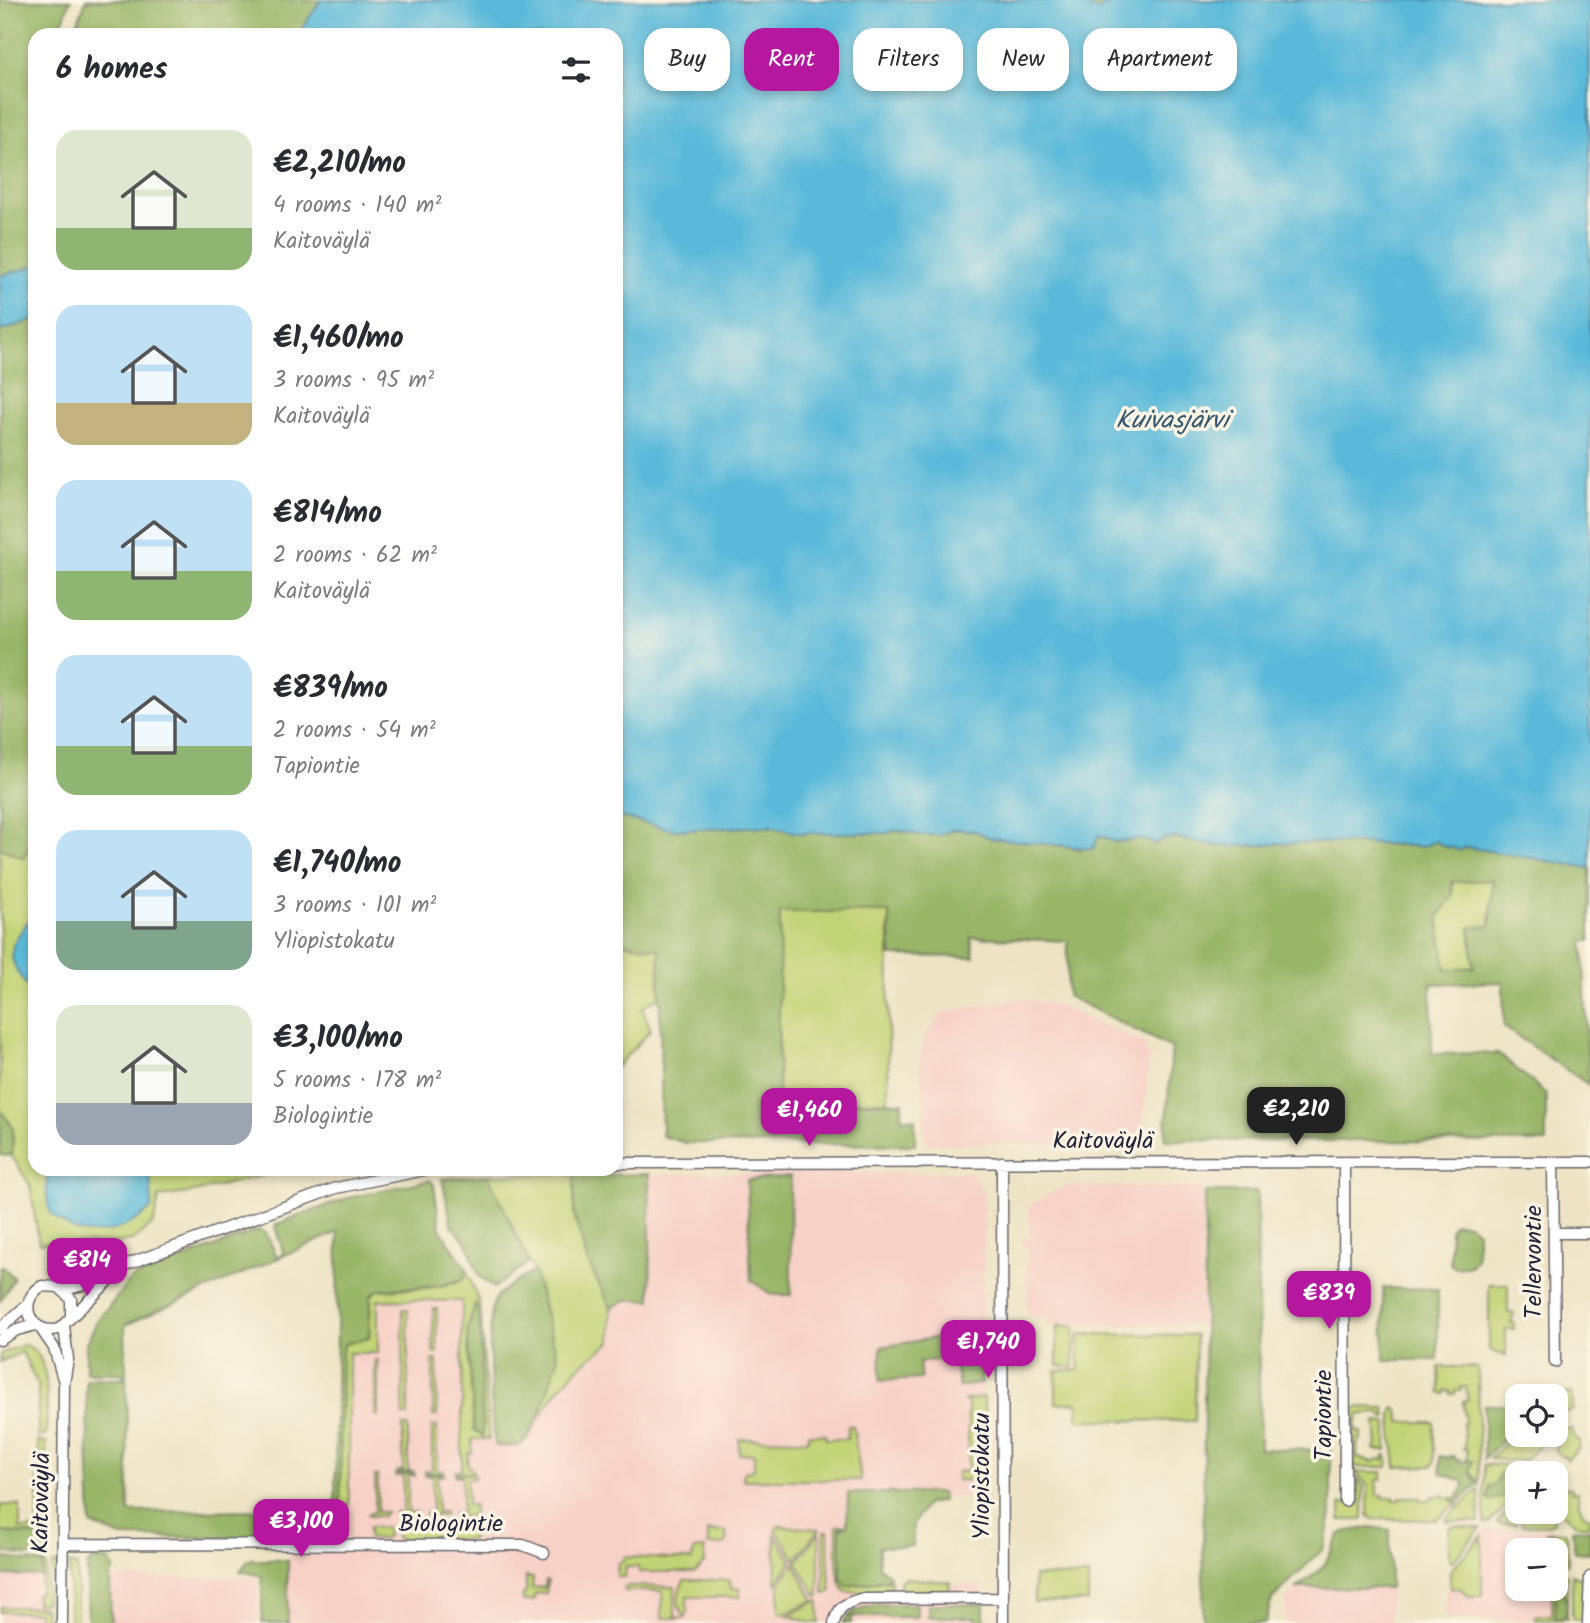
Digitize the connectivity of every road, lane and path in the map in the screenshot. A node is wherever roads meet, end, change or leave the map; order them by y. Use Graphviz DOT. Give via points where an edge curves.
graph roads {
  1 [pos="1002,1162"];
  2 [pos="1344,1162"];
  3 [pos="1553,1162"];
  4 [pos="1590,1162"];
  5 [pos="623,1163"];
  6 [pos="395,1176"];
  7 [pos="1554,1233"];
  8 [pos="1590,1233"];
  9 [pos="125,1266"];
  10 [pos="64,1290"];
  11 [pos="28,1304"];
  12 [pos="71,1316"];
  13 [pos="64,1325"];
  14 [pos="38,1327"];
  15 [pos="0,1329"];
  16 [pos="0,1340"];
  17 [pos="1555,1362"];
  18 [pos="64,1384"];
  19 [pos="1345,1501"];
  20 [pos="63,1544"];
  21 [pos="544,1553"];
  22 [pos="1590,1577"];
  23 [pos="1003,1598"];
  24 [pos="62,1623"];
  25 [pos="834,1623"];
  26 [pos="1003,1623"];
  27 [pos="1588,1623"];
  1 -- 2 [label="street, Kaitoväylä"];
  1 -- 5 [label="street, Kaitoväylä"];
  1 -- 23 [label="street, Yliopistokatu"];
  2 -- 3 [label="street, Kaitoväylä"];
  2 -- 19 [label="street, Tapiontie"];
  3 -- 4 [label="street, Kaitoväylä"];
  3 -- 7 [label="street, Tellervontie"];
  6 -- 9 [label="street" via="336,1188"];
  7 -- 8 [label="street"];
  7 -- 17 [label="street, Tellervontie"];
  9 -- 10 [label="street"];
  9 -- 12 [label="street"];
  10 -- 11 [label="street" via="42,1286 32,1293"];
  10 -- 12 [label="street" via="73,1305"];
  11 -- 14 [label="street"];
  11 -- 15 [label="street"];
  12 -- 13 [label="street"];
  13 -- 14 [label="street" via="53,1330"];
  13 -- 18 [label="street, Kaitoväylä" via="68,1359"];
  14 -- 16 [label="street" via="17,1330"];
  14 -- 18 [label="street, Kaitoväylä" via="54,1348"];
  18 -- 20 [label="street, Kaitoväylä"];
  20 -- 21 [label="street, Biologintie" via="523,1545"];
  20 -- 24 [label="street, Kaitoväylä"];
  22 -- 27 [label="street"];
  23 -- 25 [label="street" via="860,1599 843,1605"];
  23 -- 26 [label="street, Yliopistokatu"];
}
